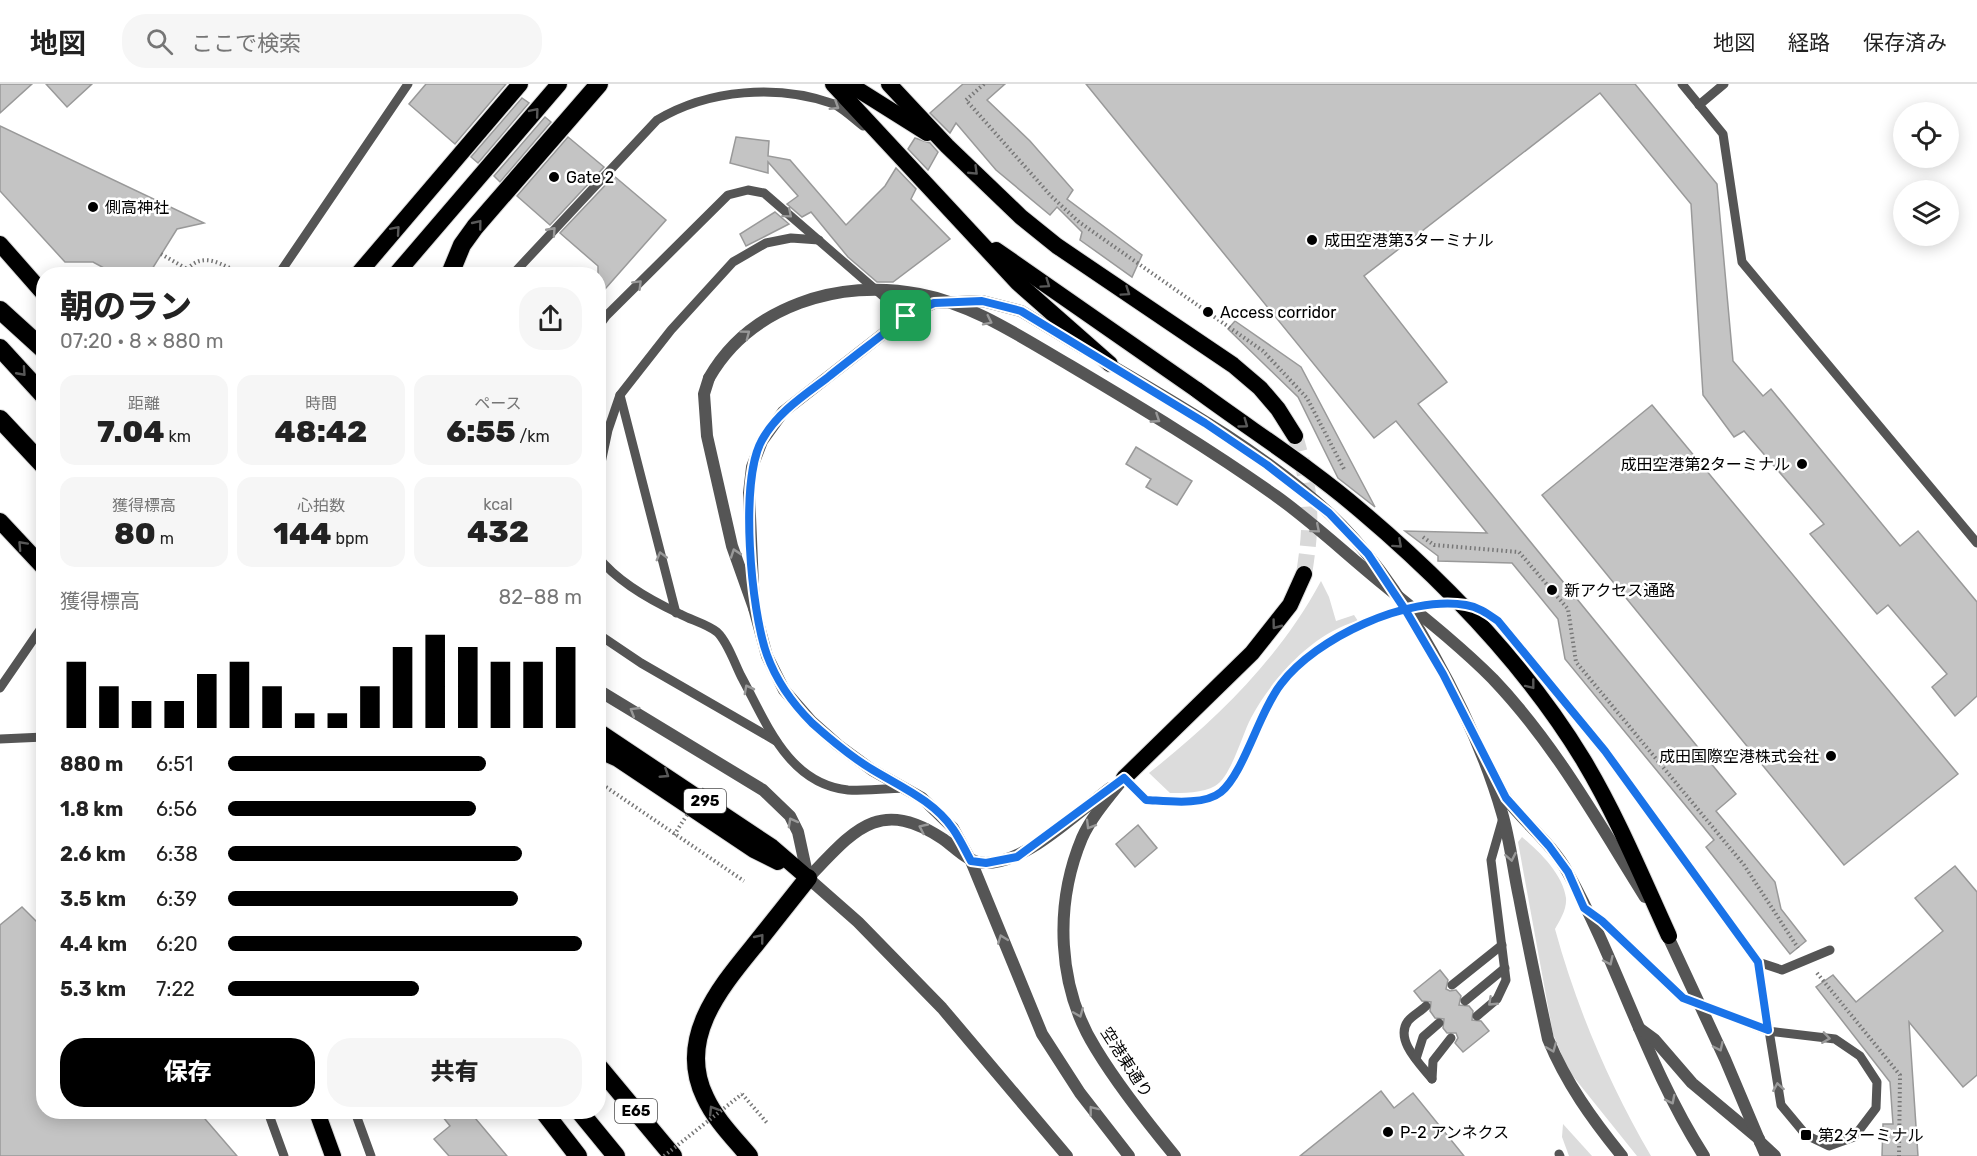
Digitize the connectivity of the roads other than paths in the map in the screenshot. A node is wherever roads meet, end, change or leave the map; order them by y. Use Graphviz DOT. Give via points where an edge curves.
graph roads {
  1 [pos="408,84"];
  2 [pos="520,84"];
  3 [pos="559,84"];
  4 [pos="599,84"];
  5 [pos="833,84"];
  6 [pos="849,84"];
  7 [pos="889,84"];
  8 [pos="1682,84"];
  9 [pos="1724,84"];
  10 [pos="1699,105"];
  11 [pos="947,146"];
  12 [pos="896,151"];
  13 [pos="964,227"];
  14 [pos="0,239"];
  15 [pos="819,240"];
  16 [pos="0,244"];
  17 [pos="284,267"];
  18 [pos="364,267"];
  19 [pos="402,267"];
  20 [pos="453,267"];
  21 [pos="520,267"];
  22 [pos="36,273"];
  23 [pos="36,285"];
  24 [pos="0,310"];
  25 [pos="606,316"];
  26 [pos="906,316"];
  27 [pos="36,343"];
  28 [pos="0,348"];
  29 [pos="1110,364"];
  30 [pos="36,387"];
  31 [pos="620,395"];
  32 [pos="0,419"];
  33 [pos="1295,436"];
  34 [pos="606,439"];
  35 [pos="36,457"];
  36 [pos="0,521"];
  37 [pos="1977,543"];
  38 [pos="36,559"];
  39 [pos="606,566"];
  40 [pos="1304,574"];
  41 [pos="754,608"];
  42 [pos="676,613"];
  43 [pos="36,636"];
  44 [pos="606,639"];
  45 [pos="0,688"];
  46 [pos="606,695"];
  47 [pos="606,736"];
  48 [pos="36,737"];
  49 [pos="0,739"];
  50 [pos="776,741"];
  51 [pos="606,754"];
  52 [pos="1486,760"];
  53 [pos="1124,778"];
  54 [pos="906,788"];
  55 [pos="1503,815"];
  56 [pos="971,861"];
  57 [pos="808,878"];
  58 [pos="1584,908"];
  59 [pos="1669,936"];
  60 [pos="1502,945"];
  61 [pos="1830,950"];
  62 [pos="1758,962"];
  63 [pos="1505,968"];
  64 [pos="1452,985"];
  65 [pos="1465,1001"];
  66 [pos="1426,1006"];
  67 [pos="1477,1016"];
  68 [pos="1439,1023"];
  69 [pos="1639,1028"];
  70 [pos="1768,1030"];
  71 [pos="1452,1038"];
  72 [pos="1416,1059"];
  73 [pos="606,1076"];
  74 [pos="271,1119"];
  75 [pos="320,1119"];
  76 [pos="358,1119"];
  77 [pos="549,1119"];
  78 [pos="586,1119"];
  79 [pos="1760,1142"];
  80 [pos="284,1156"];
  81 [pos="333,1156"];
  82 [pos="371,1156"];
  83 [pos="578,1156"];
  84 [pos="616,1156"];
  85 [pos="673,1156"];
  86 [pos="749,1156"];
  87 [pos="1067,1156"];
  88 [pos="1129,1156"];
  89 [pos="1175,1156"];
  90 [pos="1622,1156"];
  91 [pos="1704,1156"];
  92 [pos="1766,1156"];
  93 [pos="1775,1156"];
  1 -- 17 [label="lane"];
  18 -- 2 [label="highway, one-way"];
  19 -- 3 [label="highway, one-way"];
  20 -- 4 [label="highway, one-way" via="475,227"];
  5 -- 12 [label="highway"];
  6 -- 11 [label="highway"];
  7 -- 11 [label="highway"];
  8 -- 10 [label="lane"];
  9 -- 10 [label="lane"];
  10 -- 37 [label="lane" via="1723,134 1742,262"];
  11 -- 33 [label="highway, one-way" via="1057,246 1233,365 1260,388"];
  12 -- 13 [label="highway"];
  21 -- 12 [label="lane, one-way" via="657,120 711,93 775,85 806,91 834,104"];
  13 -- 29 [label="highway" via="1018,283"];
  13 -- 59 [label="highway, one-way, bridge" via="1360,510 1454,597 1501,647 1583,759 1612,810"];
  14 -- 22 [label="highway"];
  25 -- 15 [label="lane, one-way" via="728,195 748,190 764,193"];
  15 -- 26 [label="lane"];
  15 -- 31 [label="lane" via="790,238 766,243 733,262 671,330"];
  16 -- 23 [label="highway"];
  24 -- 27 [label="highway"];
  26 -- 29 [label="street" via="934,303 982,301 1021,311"];
  26 -- 41 [label="street" via="783,412 762,441 752,467 749,493"];
  28 -- 30 [label="highway, one-way"];
  29 -- 52 [label="street" via="1267,465 1329,513 1368,554 1443,674"];
  31 -- 34 [label="lane"];
  42 -- 31 [label="lane, one-way"];
  32 -- 35 [label="highway"];
  38 -- 36 [label="highway, one-way"];
  39 -- 42 [label="lane"];
  40 -- 53 [label="highway, one-way" via="1290,605 1267,636"];
  41 -- 54 [label="street" via="767,656 784,690 838,745"];
  41 -- 59 [label="street, one-way, bridge" via="732,546 707,436 704,394 719,359 764,321 802,301 841,291 892,289 950,302 1110,389 1277,497 1416,611 1493,680 1577,786"];
  50 -- 42 [label="lane, one-way" via="718,633"];
  43 -- 45 [label="lane"];
  44 -- 50 [label="lane"];
  57 -- 46 [label="street, one-way" via="798,832 777,802"];
  47 -- 57 [label="highway, 295, one-way" via="771,847"];
  48 -- 49 [label="lane"];
  50 -- 54 [label="lane" via="808,777 823,785 848,790"];
  51 -- 57 [label="highway, 295" via="754,850"];
  52 -- 55 [label="street"];
  52 -- 58 [label="street" via="1506,798 1568,872"];
  53 -- 56 [label="street" via="1017,857 986,863"];
  53 -- 62 [label="lane" via="1146,800 1180,801 1220,793 1232,779 1280,685 1327,641 1386,615 1437,604 1484,610 1498,621 1605,751"];
  53 -- 89 [label="street, 空港東通り, one-way" via="1100,807 1071,868 1063,913 1067,975 1077,1010 1095,1048"];
  54 -- 56 [label="street" via="953,828"];
  55 -- 60 [label="lane" via="1491,860"];
  55 -- 90 [label="street, one-way" via="1548,1039 1562,1073"];
  56 -- 57 [label="street, one-way" via="911,823 876,821 856,829"];
  88 -- 56 [label="street, one-way" via="1080,1093 1042,1034"];
  86 -- 57 [label="highway, one-way" via="705,1097 695,1057 698,1033 721,987"];
  57 -- 87 [label="street" via="858,922 942,1008"];
  58 -- 69 [label="street, one-way"];
  58 -- 70 [label="lane" via="1683,998"];
  59 -- 79 [label="street, one-way, bridge"];
  60 -- 63 [label="lane"];
  60 -- 64 [label="lane"];
  61 -- 62 [label="lane" via="1782,970"];
  62 -- 70 [label="lane"];
  63 -- 65 [label="lane"];
  63 -- 67 [label="lane, one-way" via="1502,993"];
  66 -- 72 [label="lane" via="1407,1022 1404,1035"];
  68 -- 72 [label="lane" via="1423,1037"];
  69 -- 91 [label="street, one-way" via="1650,1058"];
  69 -- 93 [label="street" via="1654,1039 1692,1083"];
  70 -- 70 [label="lane, one-way" via="1835,1039 1860,1056 1877,1082 1876,1108 1854,1137 1829,1146 1806,1134 1781,1105"];
  71 -- 72 [label="lane" via="1433,1061 1432,1079"];
  73 -- 85 [label="highway, E65"];
  74 -- 80 [label="lane"];
  75 -- 81 [label="highway"];
  76 -- 82 [label="lane"];
  77 -- 83 [label="highway"];
  78 -- 84 [label="highway, E65"];
  79 -- 92 [label="street, bridge"];
  79 -- 93 [label="street, bridge"];
}
